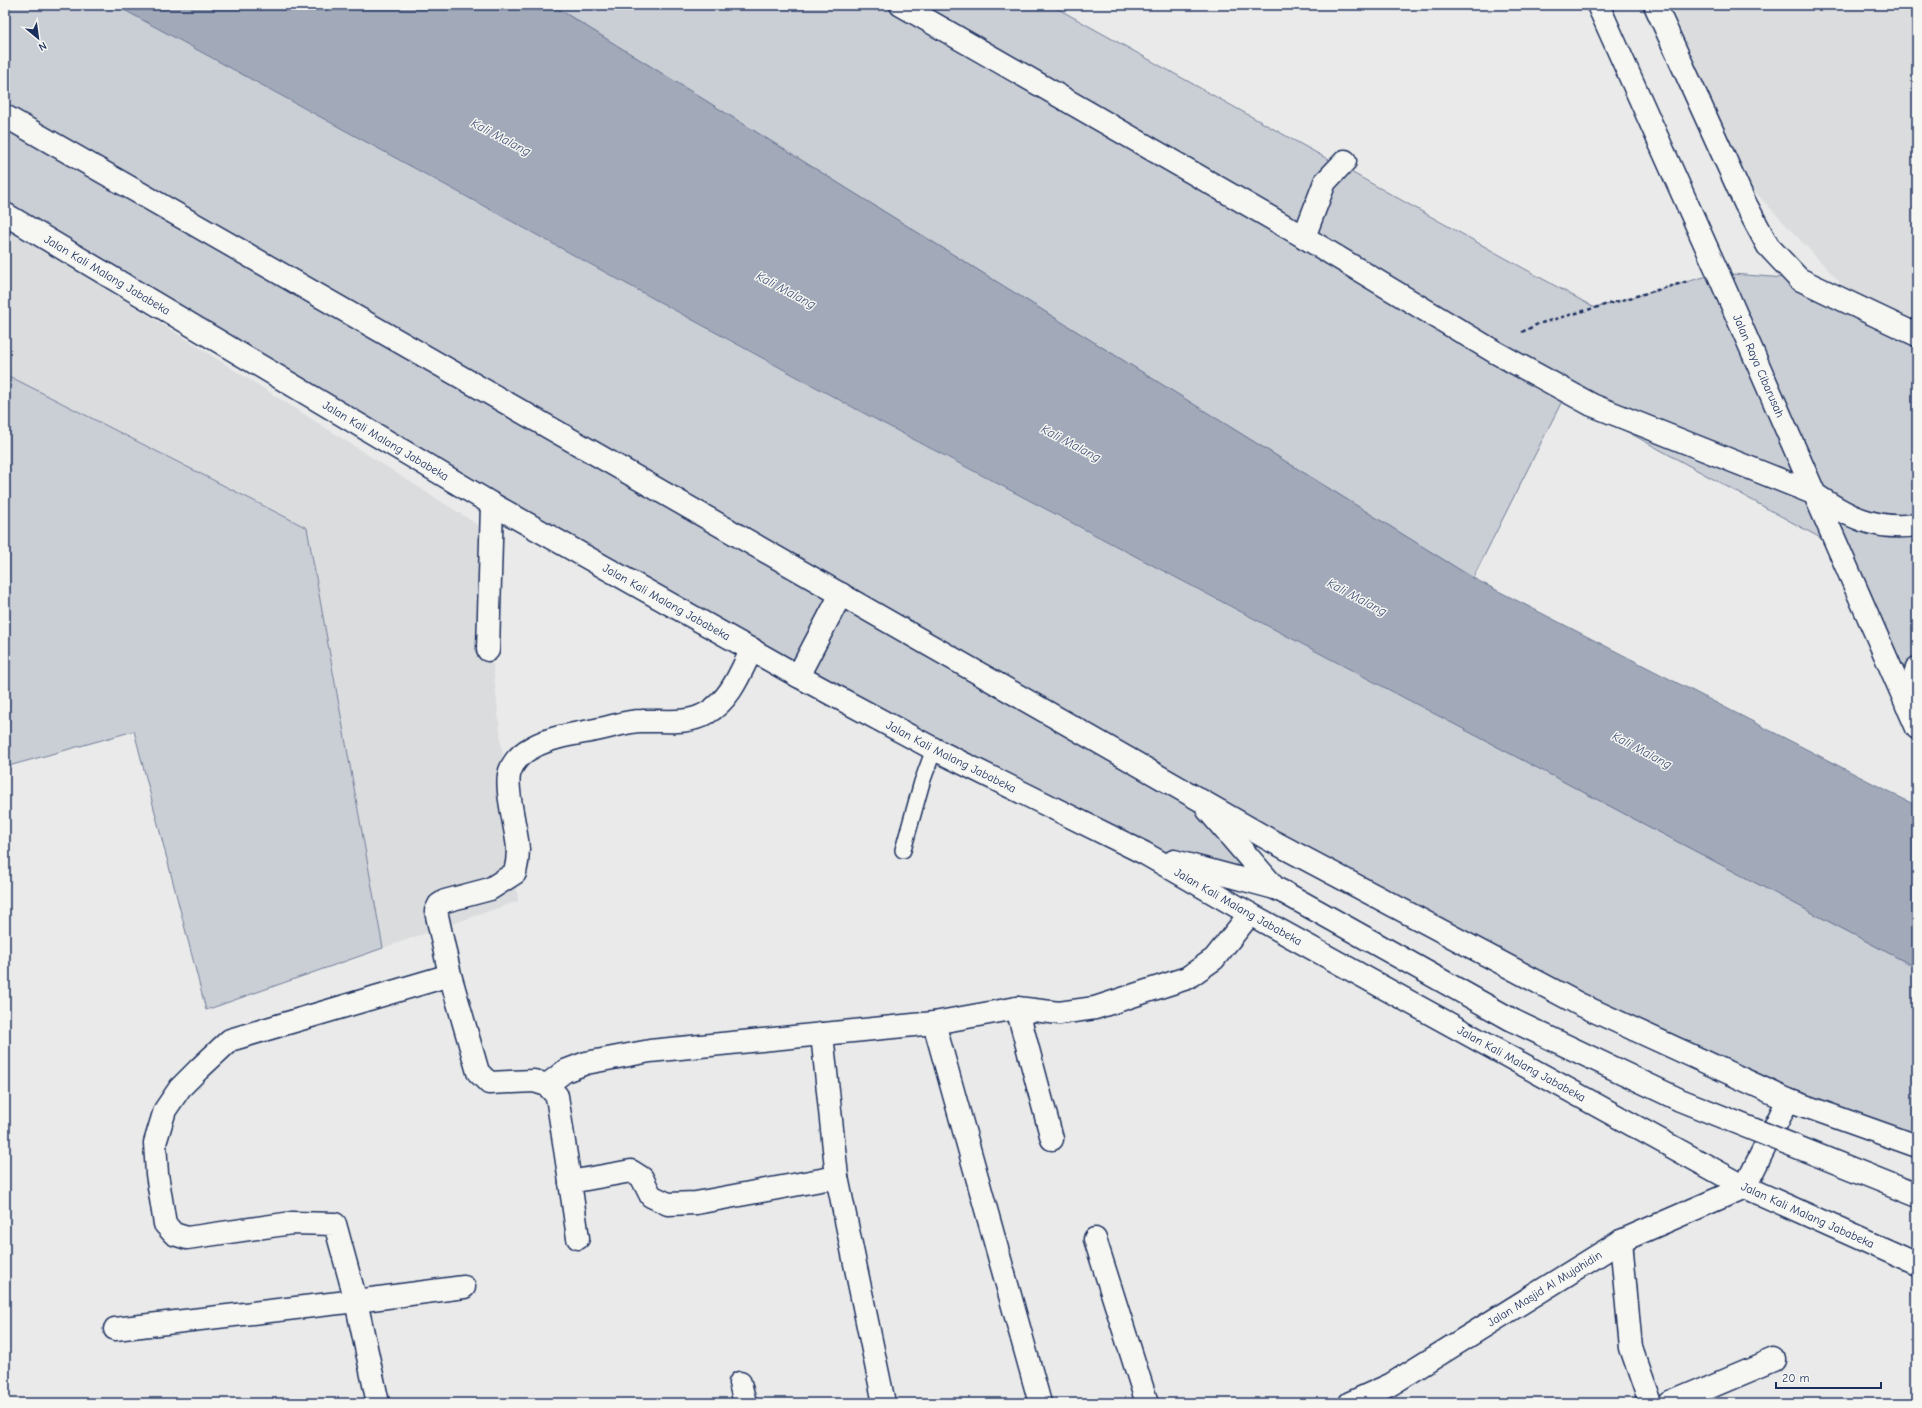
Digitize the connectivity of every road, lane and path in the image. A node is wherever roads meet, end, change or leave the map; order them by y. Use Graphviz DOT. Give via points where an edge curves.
graph roads {
  1 [pos="901,5"];
  2 [pos="1598,5"];
  3 [pos="1655,5"];
  4 [pos="5,116"];
  5 [pos="1345,161"];
  6 [pos="5,214"];
  7 [pos="1304,237"];
  8 [pos="1718,273"];
  9 [pos="1917,335"];
  10 [pos="1495,352"];
  11 [pos="1813,493"];
  12 [pos="492,504"];
  13 [pos="1917,525"];
  14 [pos="841,594"];
  15 [pos="752,649"];
  16 [pos="488,650"];
  17 [pos="1917,668"];
  18 [pos="798,676"];
  19 [pos="1907,706"];
  20 [pos="1917,728"];
  21 [pos="934,749"];
  22 [pos="1194,794"];
  23 [pos="903,850"];
  24 [pos="1144,852"];
  25 [pos="1280,891"];
  26 [pos="1250,914"];
  27 [pos="450,975"];
  28 [pos="1017,1008"];
  29 [pos="934,1023"];
  30 [pos="822,1034"];
  31 [pos="547,1085"];
  32 [pos="1788,1100"];
  33 [pos="1052,1139"];
  34 [pos="1917,1146"];
  35 [pos="837,1177"];
  36 [pos="570,1182"];
  37 [pos="1745,1187"];
  38 [pos="1917,1195"];
  39 [pos="578,1238"];
  40 [pos="1095,1239"];
  41 [pos="1620,1241"];
  42 [pos="1917,1264"];
  43 [pos="464,1286"];
  44 [pos="356,1301"];
  45 [pos="115,1329"];
  46 [pos="1774,1359"];
  47 [pos="378,1403"];
  48 [pos="884,1403"];
  49 [pos="1040,1403"];
  50 [pos="1147,1403"];
  51 [pos="1350,1403"];
  52 [pos="1650,1403"];
  53 [pos="1670,1403"];
  1 -- 7 [label="main road"];
  2 -- 8 [label="main road, Jalan Raya Cibarusah"];
  3 -- 9 [label="main road" via="1745,203 1768,246 1799,279"];
  4 -- 14 [label="main road"];
  5 -- 7 [label="main road" via="1325,182"];
  6 -- 12 [label="main road, Jalan Kali Malang Jababeka"];
  7 -- 10 [label="main road"];
  8 -- 10 [label="path" via="1538,324"];
  8 -- 11 [label="main road, Jalan Raya Cibarusah"];
  10 -- 11 [label="main road" via="1592,406"];
  11 -- 13 [label="main road" via="1838,510 1875,526"];
  11 -- 19 [label="main road, Jalan Raya Cibarusah"];
  12 -- 15 [label="main road, Jalan Kali Malang Jababeka"];
  12 -- 16 [label="main road"];
  14 -- 18 [label="main road"];
  14 -- 22 [label="main road"];
  15 -- 18 [label="main road, Jalan Kali Malang Jababeka"];
  15 -- 27 [label="main road" via="731,692 716,707 701,716 679,721 641,721 552,740 533,746 523,753 510,772 510,795 518,848 515,873 490,889 445,902 439,905 436,912"];
  17 -- 19 [label="main road"];
  18 -- 21 [label="main road, Jalan Kali Malang Jababeka"];
  19 -- 20 [label="main road, Jalan Raya Cibarusah"];
  21 -- 23 [label="lane"];
  21 -- 24 [label="main road, Jalan Kali Malang Jababeka"];
  22 -- 25 [label="main road"];
  22 -- 32 [label="main road" via="1270,840 1579,1004"];
  24 -- 25 [label="main road"];
  24 -- 26 [label="main road, Jalan Kali Malang Jababeka"];
  25 -- 38 [label="main road, bridge" via="1514,1021 1666,1094"];
  26 -- 28 [label="main road" via="1214,959 1186,978 1095,1008 1059,1013"];
  26 -- 37 [label="main road, Jalan Kali Malang Jababeka"];
  27 -- 31 [label="main road" via="478,1072 489,1083 534,1081"];
  27 -- 44 [label="main road" via="230,1040 180,1088 165,1110 155,1143 165,1224 174,1234 187,1238 292,1224 335,1224"];
  28 -- 29 [label="main road"];
  28 -- 33 [label="main road"];
  29 -- 30 [label="main road"];
  29 -- 49 [label="main road"];
  30 -- 31 [label="main road" via="650,1051 607,1058 565,1071"];
  30 -- 35 [label="main road"];
  31 -- 36 [label="main road" via="556,1096"];
  32 -- 34 [label="main road"];
  32 -- 37 [label="main road"];
  35 -- 36 [label="main road" via="696,1202 668,1204 651,1196 642,1178 631,1171"];
  35 -- 48 [label="main road"];
  36 -- 39 [label="main road"];
  37 -- 41 [label="main road, Jalan Masjid Al Mujahidin"];
  37 -- 42 [label="main road, Jalan Kali Malang Jababeka"];
  40 -- 50 [label="main road"];
  41 -- 51 [label="main road, Jalan Masjid Al Mujahidin" via="1390,1385"];
  41 -- 52 [label="main road" via="1631,1348"];
  43 -- 44 [label="main road"];
  44 -- 45 [label="main road"];
  44 -- 47 [label="main road"];
  46 -- 53 [label="main road"];
}
